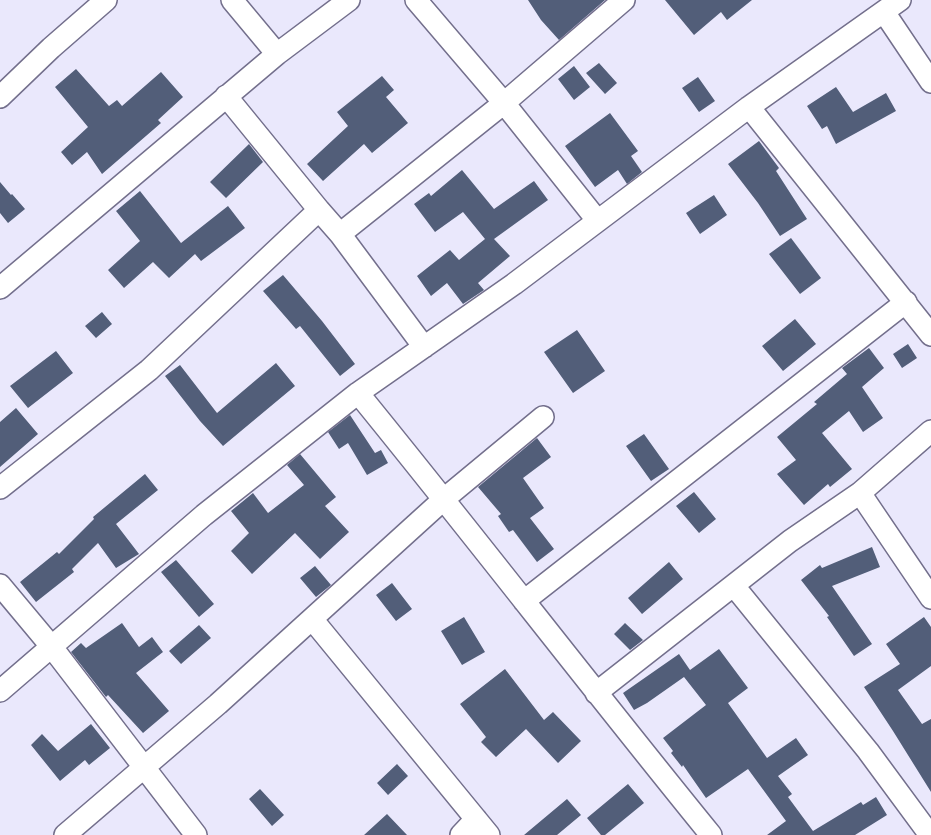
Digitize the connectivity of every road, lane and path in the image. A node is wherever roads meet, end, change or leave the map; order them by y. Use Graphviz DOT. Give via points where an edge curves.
graph roads {
  1 [pos="106,0"];
  2 [pos="232,0"];
  3 [pos="350,0"];
  4 [pos="416,0"];
  5 [pos="624,0"];
  6 [pos="892,6"];
  7 [pos="277,54"];
  8 [pos="931,82"];
  9 [pos="226,96"];
  10 [pos="0,97"];
  11 [pos="504,103"];
  12 [pos="749,107"];
  13 [pos="318,210"];
  14 [pos="597,220"];
  15 [pos="340,234"];
  16 [pos="0,288"];
  17 [pos="906,302"];
  18 [pos="931,335"];
  19 [pos="424,347"];
  20 [pos="358,393"];
  21 [pos="542,417"];
  22 [pos="931,431"];
  23 [pos="0,488"];
  24 [pos="860,493"];
  25 [pos="444,499"];
  26 [pos="0,585"];
  27 [pos="734,586"];
  28 [pos="931,598"];
  29 [pos="524,601"];
  30 [pos="312,619"];
  31 [pos="51,646"];
  32 [pos="0,691"];
  33 [pos="596,693"];
  34 [pos="144,768"];
  35 [pos="482,827"];
  36 [pos="65,835"];
  37 [pos="196,835"];
  38 [pos="461,835"];
  39 [pos="712,835"];
  40 [pos="930,835"];
  1 -- 10 [label="street"];
  2 -- 7 [label="street"];
  3 -- 7 [label="street"];
  4 -- 11 [label="street"];
  5 -- 11 [label="street"];
  6 -- 8 [label="street"];
  6 -- 12 [label="street"];
  7 -- 9 [label="street"];
  9 -- 13 [label="street"];
  9 -- 16 [label="street"];
  11 -- 14 [label="street"];
  11 -- 15 [label="street"];
  12 -- 14 [label="street"];
  12 -- 17 [label="street"];
  13 -- 15 [label="street"];
  13 -- 23 [label="street" via="149,370"];
  14 -- 19 [label="street"];
  15 -- 19 [label="street"];
  17 -- 18 [label="street"];
  17 -- 29 [label="street"];
  19 -- 20 [label="street"];
  20 -- 25 [label="street"];
  20 -- 31 [label="street" via="204,515"];
  21 -- 25 [label="street"];
  22 -- 24 [label="street"];
  24 -- 27 [label="street" via="790,541"];
  24 -- 28 [label="street"];
  25 -- 29 [label="street"];
  25 -- 30 [label="street"];
  26 -- 31 [label="street"];
  27 -- 33 [label="street"];
  27 -- 40 [label="street" via="868,752"];
  29 -- 33 [label="street"];
  30 -- 34 [label="street"];
  30 -- 35 [label="street"];
  31 -- 32 [label="street"];
  31 -- 34 [label="street"];
  33 -- 39 [label="street"];
  34 -- 36 [label="street"];
  34 -- 37 [label="street"];
  35 -- 38 [label="street"];
}
